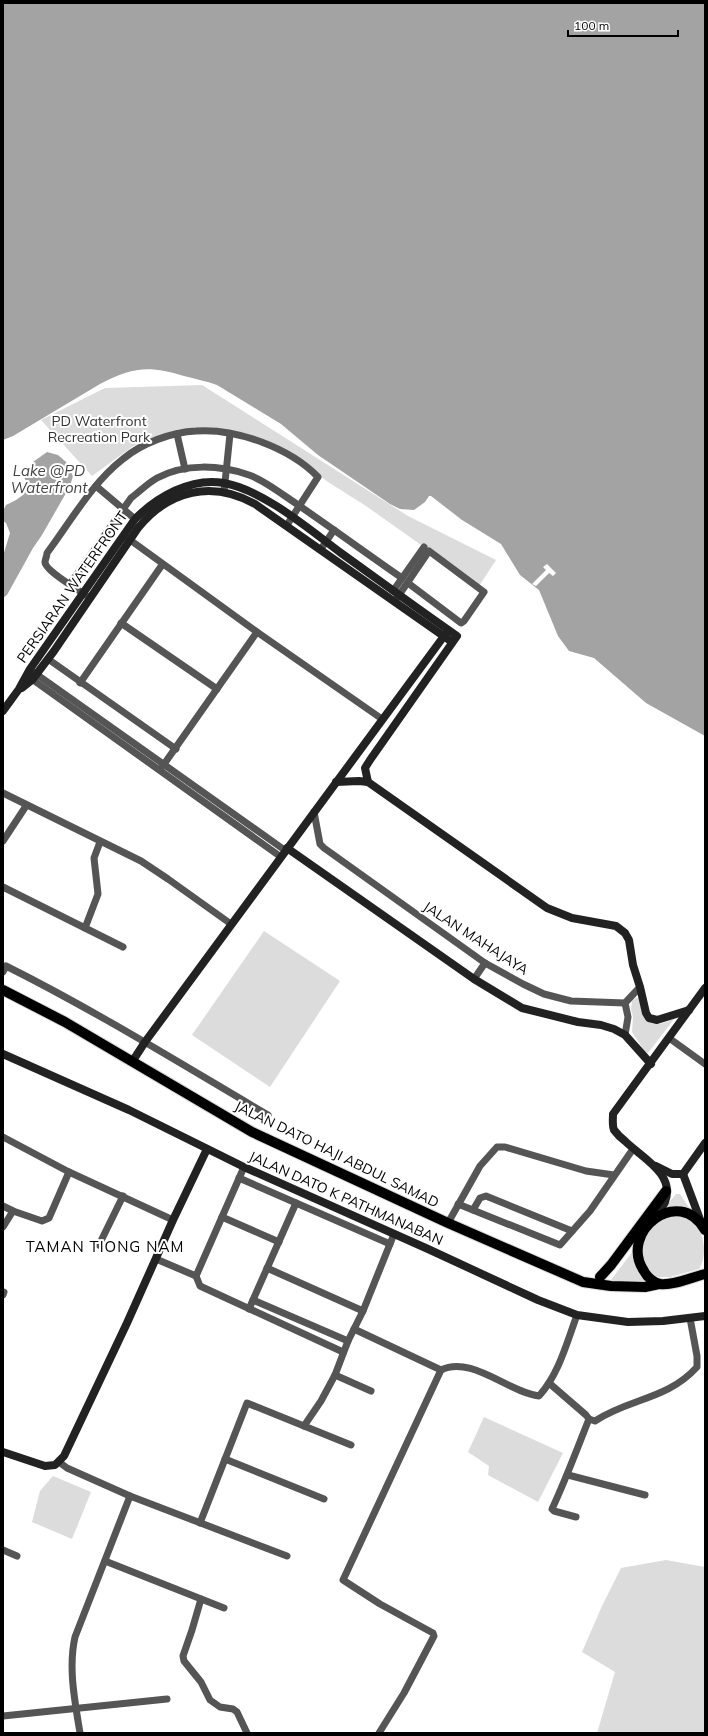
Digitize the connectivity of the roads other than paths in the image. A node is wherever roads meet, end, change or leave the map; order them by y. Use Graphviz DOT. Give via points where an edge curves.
graph roads {
  1 [pos="177,434"];
  2 [pos="230,434"];
  3 [pos="185,469"];
  4 [pos="227,469"];
  5 [pos="224,483"];
  6 [pos="96,486"];
  7 [pos="224,492"];
  8 [pos="299,505"];
  9 [pos="123,510"];
  10 [pos="292,517"];
  11 [pos="135,519"];
  12 [pos="287,525"];
  13 [pos="334,530"];
  14 [pos="127,538"];
  15 [pos="326,542"];
  16 [pos="424,547"];
  17 [pos="321,549"];
  18 [pos="162,565"];
  19 [pos="405,581"];
  20 [pos="70,584"];
  21 [pos="87,595"];
  22 [pos="396,596"];
  23 [pos="121,623"];
  24 [pos="257,632"];
  25 [pos="446,633"];
  26 [pos="48,659"];
  27 [pos="31,675"];
  28 [pos="80,683"];
  29 [pos="217,689"];
  30 [pos="3,711"];
  31 [pos="382,719"];
  32 [pos="176,749"];
  33 [pos="162,768"];
  34 [pos="336,782"];
  35 [pos="368,782"];
  36 [pos="3,794"];
  37 [pos="26,806"];
  38 [pos="314,812"];
  39 [pos="3,841"];
  40 [pos="100,842"];
  41 [pos="285,852"];
  42 [pos="3,887"];
  43 [pos="232,924"];
  44 [pos="85,928"];
  45 [pos="123,947"];
  46 [pos="485,963"];
  47 [pos="4,968"];
  48 [pos="474,979"];
  49 [pos="640,987"];
  50 [pos="705,988"];
  51 [pos="3,990"];
  52 [pos="625,1004"];
  53 [pos="689,1010"];
  54 [pos="625,1034"];
  55 [pos="669,1038"];
  56 [pos="145,1042"];
  57 [pos="3,1054"];
  58 [pos="132,1062"];
  59 [pos="650,1064"];
  60 [pos="705,1064"];
  61 [pos="268,1115"];
  62 [pos="3,1137"];
  63 [pos="705,1143"];
  64 [pos="207,1149"];
  65 [pos="633,1149"];
  66 [pos="654,1165"];
  67 [pos="244,1167"];
  68 [pos="69,1172"];
  69 [pos="683,1174"];
  70 [pos="614,1175"];
  71 [pos="239,1178"];
  72 [pos="666,1191"];
  73 [pos="123,1196"];
  74 [pos="296,1203"];
  75 [pos="458,1204"];
  76 [pos="3,1206"];
  77 [pos="473,1210"];
  78 [pos="13,1211"];
  79 [pos="222,1217"];
  80 [pos="655,1217"];
  81 [pos="172,1220"];
  82 [pos="448,1222"];
  83 [pos="703,1226"];
  84 [pos="3,1227"];
  85 [pos="572,1232"];
  86 [pos="394,1234"];
  87 [pos="640,1236"];
  88 [pos="279,1242"];
  89 [pos="390,1244"];
  90 [pos="99,1245"];
  91 [pos="156,1259"];
  92 [pos="267,1268"];
  93 [pos="705,1268"];
  94 [pos="700,1275"];
  95 [pos="196,1276"];
  96 [pos="600,1276"];
  97 [pos="583,1282"];
  98 [pos="659,1284"];
  99 [pos="253,1300"];
  100 [pos="249,1309"];
  101 [pos="363,1311"];
  102 [pos="705,1311"];
  103 [pos="577,1315"];
  104 [pos="705,1316"];
  105 [pos="690,1318"];
  106 [pos="354,1329"];
  107 [pos="348,1342"];
  108 [pos="343,1352"];
  109 [pos="441,1370"];
  110 [pos="335,1375"];
  111 [pos="549,1383"];
  112 [pos="371,1391"];
  113 [pos="589,1419"];
  114 [pos="304,1426"];
  115 [pos="351,1445"];
  116 [pos="3,1452"];
  117 [pos="225,1459"];
  118 [pos="59,1462"];
  119 [pos="568,1475"];
  120 [pos="645,1495"];
  121 [pos="130,1496"];
  122 [pos="324,1499"];
  123 [pos="576,1518"];
  124 [pos="200,1523"];
  125 [pos="3,1550"];
  126 [pos="17,1556"];
  127 [pos="287,1556"];
  128 [pos="105,1561"];
  129 [pos="201,1599"];
  130 [pos="224,1608"];
  131 [pos="167,1699"];
  132 [pos="76,1708"];
  133 [pos="3,1716"];
  134 [pos="80,1733"];
  135 [pos="247,1733"];
  136 [pos="379,1733"];
  1 -- 2 [label="street, PERSIARAN WATERFRONT" via="196,431"];
  1 -- 3 [label="street"];
  1 -- 6 [label="street, PERSIARAN WATERFRONT" via="142,447 124,458"];
  2 -- 4 [label="street"];
  2 -- 8 [label="street, PERSIARAN WATERFRONT" via="272,445 318,476"];
  3 -- 4 [label="street"];
  3 -- 9 [label="street" via="157,478 131,498"];
  4 -- 5 [label="street"];
  4 -- 8 [label="street" via="262,481"];
  5 -- 7 [label="street"];
  5 -- 10 [label="street, PERSIARAN WATERFRONT" via="247,490"];
  5 -- 11 [label="street, PERSIARAN WATERFRONT" via="210,482 186,486 157,501"];
  6 -- 9 [label="street"];
  6 -- 20 [label="street, PERSIARAN WATERFRONT" via="48,553 45,562 53,572"];
  7 -- 12 [label="street, PERSIARAN WATERFRONT" via="243,498"];
  7 -- 14 [label="street, PERSIARAN WATERFRONT" via="187,493 149,515"];
  8 -- 10 [label="street"];
  8 -- 13 [label="street"];
  9 -- 11 [label="street"];
  9 -- 20 [label="street"];
  10 -- 12 [label="street"];
  10 -- 15 [label="street, PERSIARAN WATERFRONT"];
  11 -- 14 [label="street, PERSIARAN WATERFRONT"];
  12 -- 17 [label="street, PERSIARAN WATERFRONT"];
  13 -- 15 [label="street"];
  13 -- 19 [label="street"];
  14 -- 18 [label="street"];
  14 -- 21 [label="street, PERSIARAN WATERFRONT"];
  15 -- 17 [label="street"];
  15 -- 22 [label="street, PERSIARAN WATERFRONT"];
  16 -- 19 [label="street"];
  17 -- 22 [label="street, PERSIARAN WATERFRONT"];
  18 -- 23 [label="street"];
  18 -- 24 [label="street"];
  19 -- 19 [label="street" via="429,551 484,592 461,622"];
  19 -- 22 [label="street"];
  20 -- 21 [label="street"];
  21 -- 26 [label="street, PERSIARAN WATERFRONT"];
  21 -- 27 [label="street, PERSIARAN WATERFRONT"];
  22 -- 25 [label="street, PERSIARAN WATERFRONT"];
  23 -- 28 [label="street"];
  23 -- 29 [label="street"];
  24 -- 29 [label="street"];
  24 -- 31 [label="street"];
  25 -- 31 [label="street"];
  25 -- 35 [label="street" via="458,636 367,764 365,768"];
  26 -- 27 [label="street, PERSIARAN WATERFRONT"];
  26 -- 28 [label="street"];
  27 -- 30 [label="street, PERSIARAN WATERFRONT"];
  27 -- 33 [label="street"];
  28 -- 32 [label="street"];
  29 -- 32 [label="street"];
  31 -- 34 [label="street"];
  32 -- 33 [label="street"];
  33 -- 41 [label="street"];
  34 -- 35 [label="street"];
  34 -- 38 [label="street"];
  35 -- 49 [label="street" via="547,908 572,918 621,929 629,940"];
  36 -- 37 [label="street"];
  37 -- 39 [label="street"];
  37 -- 40 [label="street"];
  38 -- 41 [label="street"];
  38 -- 46 [label="street, JALAN MAHAJAYA" via="320,844 324,848"];
  40 -- 43 [label="street" via="146,864"];
  40 -- 44 [label="street" via="94,858 98,894"];
  41 -- 43 [label="street"];
  41 -- 48 [label="street"];
  42 -- 44 [label="street"];
  43 -- 56 [label="street"];
  44 -- 45 [label="street"];
  46 -- 48 [label="street"];
  46 -- 52 [label="street, JALAN MAHAJAYA" via="544,994 571,1001"];
  47 -- 56 [label="street" via="59,993"];
  48 -- 54 [label="street" via="522,1008 601,1025"];
  49 -- 52 [label="street"];
  49 -- 53 [label="street" via="646,1013 651,1020"];
  50 -- 53 [label="street"];
  51 -- 58 [label="main road, JALAN DATO HAJI ABDUL SAMAD" via="65,1022"];
  52 -- 54 [label="street" via="628,1017"];
  53 -- 55 [label="street"];
  54 -- 59 [label="street"];
  55 -- 59 [label="street"];
  55 -- 60 [label="street"];
  56 -- 58 [label="street"];
  56 -- 61 [label="street"];
  57 -- 64 [label="street, JALAN DATO K PATHMANABAN" via="129,1110"];
  58 -- 82 [label="main road, JALAN DATO HAJI ABDUL SAMAD" via="252,1132"];
  59 -- 65 [label="street" via="613,1114 614,1128"];
  62 -- 68 [label="street"];
  63 -- 69 [label="street"];
  64 -- 67 [label="street, JALAN DATO K PATHMANABAN"];
  64 -- 81 [label="street"];
  65 -- 66 [label="street"];
  65 -- 70 [label="street"];
  66 -- 69 [label="street" via="672,1174"];
  66 -- 72 [label="street" via="666,1183"];
  67 -- 71 [label="street"];
  67 -- 86 [label="street, JALAN DATO K PATHMANABAN"];
  68 -- 73 [label="street"];
  68 -- 78 [label="street" via="49,1218 42,1221"];
  69 -- 83 [label="street"];
  70 -- 75 [label="street" via="498,1147 480,1166"];
  70 -- 85 [label="street" via="590,1211"];
  71 -- 74 [label="street"];
  71 -- 79 [label="street"];
  72 -- 80 [label="street" via="664,1203"];
  72 -- 96 [label="main road"];
  73 -- 81 [label="street"];
  73 -- 90 [label="street"];
  74 -- 88 [label="street"];
  74 -- 89 [label="street"];
  75 -- 77 [label="street"];
  75 -- 82 [label="street"];
  76 -- 78 [label="street"];
  77 -- 85 [label="street" via="560,1245"];
  77 -- 85 [label="street" via="480,1198 486,1196"];
  78 -- 84 [label="street"];
  79 -- 88 [label="street"];
  79 -- 95 [label="street"];
  80 -- 83 [label="main road" via="680,1211 694,1216"];
  80 -- 87 [label="main road"];
  81 -- 91 [label="street"];
  82 -- 97 [label="main road, JALAN DATO HAJI ABDUL SAMAD"];
  86 -- 89 [label="street"];
  86 -- 103 [label="street, JALAN DATO K PATHMANABAN" via="538,1300"];
  87 -- 96 [label="main road" via="615,1268"];
  87 -- 98 [label="main road" via="638,1252 641,1267"];
  88 -- 92 [label="street"];
  89 -- 101 [label="street"];
  91 -- 95 [label="street"];
  91 -- 118 [label="street" via="66,1452"];
  92 -- 99 [label="street"];
  92 -- 101 [label="street"];
  93 -- 94 [label="main road"];
  94 -- 98 [label="main road, JALAN DATO HAJI ABDUL SAMAD"];
  95 -- 100 [label="street" via="200,1286"];
  96 -- 97 [label="main road"];
  97 -- 98 [label="main road, JALAN DATO HAJI ABDUL SAMAD" via="645,1287"];
  99 -- 100 [label="street"];
  99 -- 107 [label="street"];
  100 -- 108 [label="street"];
  101 -- 106 [label="street"];
  102 -- 105 [label="street, JALAN DATO K PATHMANABAN"];
  103 -- 105 [label="street, JALAN DATO K PATHMANABAN" via="628,1322"];
  103 -- 111 [label="street"];
  104 -- 105 [label="street, JALAN DATO K PATHMANABAN"];
  105 -- 113 [label="street" via="697,1367 690,1375 666,1391 595,1421"];
  106 -- 107 [label="street"];
  106 -- 109 [label="street"];
  107 -- 108 [label="street"];
  108 -- 110 [label="street"];
  109 -- 111 [label="street" via="457,1365 540,1396"];
  109 -- 136 [label="street" via="343,1580 433,1633 434,1636 404,1693"];
  110 -- 112 [label="street"];
  110 -- 114 [label="street"];
  111 -- 113 [label="street"];
  113 -- 119 [label="street"];
  114 -- 115 [label="street"];
  114 -- 117 [label="street" via="247,1403"];
  116 -- 118 [label="street" via="45,1466"];
  117 -- 122 [label="street"];
  117 -- 124 [label="street"];
  118 -- 121 [label="street"];
  119 -- 120 [label="street"];
  119 -- 123 [label="street" via="552,1509 554,1512"];
  121 -- 124 [label="street"];
  121 -- 128 [label="street"];
  124 -- 127 [label="street"];
  125 -- 126 [label="street"];
  128 -- 129 [label="street"];
  128 -- 132 [label="street" via="75,1637 72,1652"];
  129 -- 130 [label="street"];
  129 -- 135 [label="street" via="182,1656 201,1682 210,1700 220,1707 237,1712"];
  131 -- 132 [label="street"];
  132 -- 133 [label="street"];
  132 -- 134 [label="street"];
}
